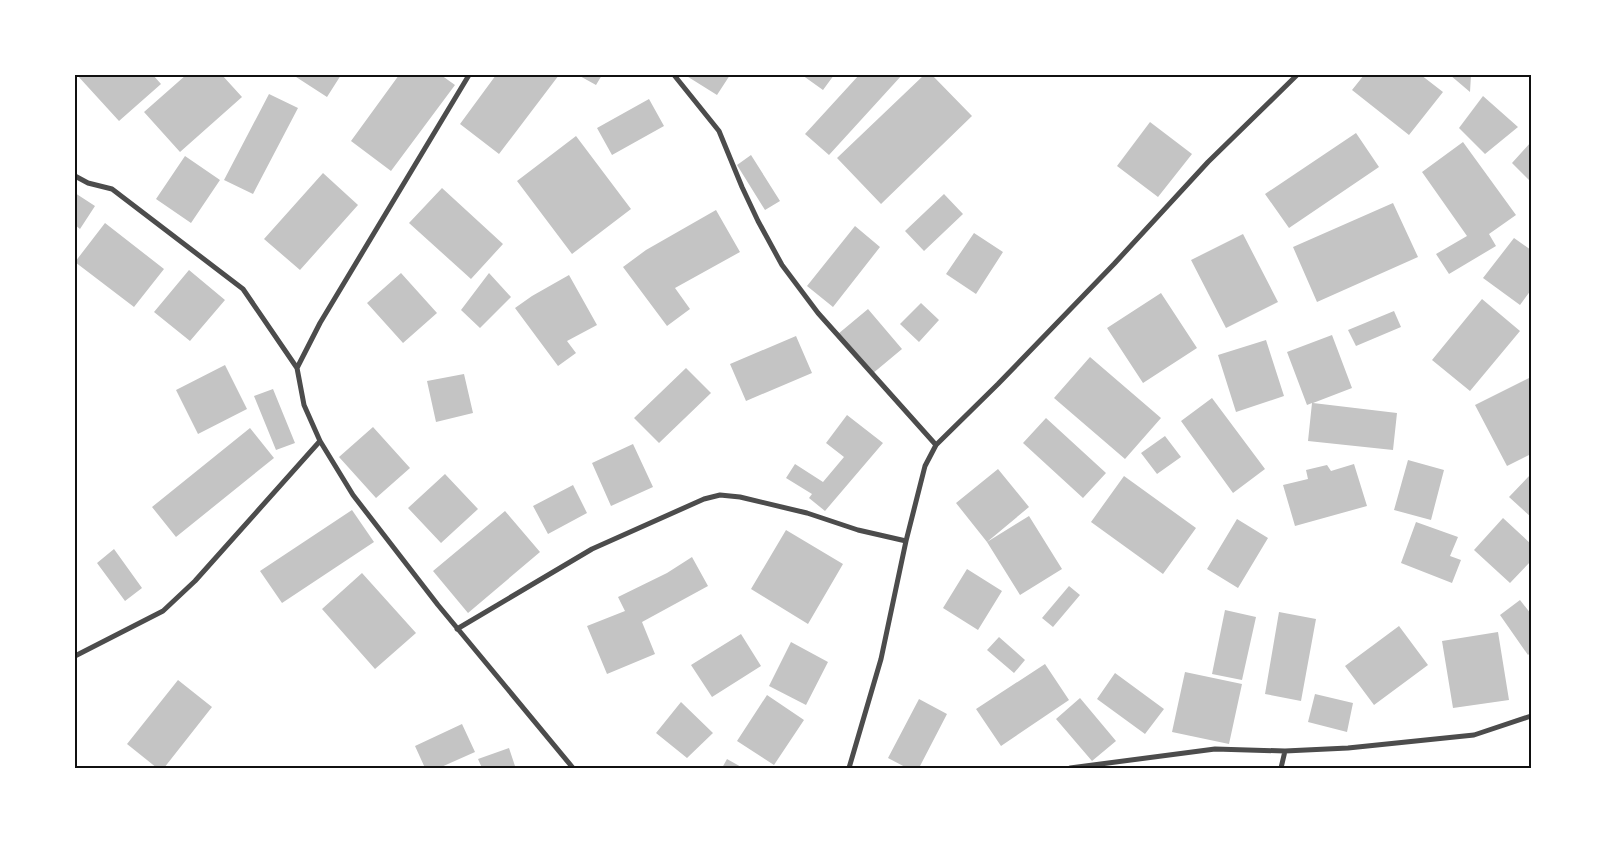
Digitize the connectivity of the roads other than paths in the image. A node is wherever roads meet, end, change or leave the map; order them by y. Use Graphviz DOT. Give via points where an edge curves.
graph roads {
  1 [pos="469,75"];
  2 [pos="674,75"];
  3 [pos="1297,75"];
  4 [pos="75,176"];
  5 [pos="297,368"];
  6 [pos="320,441"];
  7 [pos="936,445"];
  8 [pos="906,541"];
  9 [pos="457,629"];
  10 [pos="75,656"];
  11 [pos="1531,716"];
  12 [pos="1285,752"];
  13 [pos="573,768"];
  14 [pos="849,768"];
  15 [pos="1070,768"];
  16 [pos="1281,768"];
  1 -- 5 [label="street" via="320,323"];
  2 -- 7 [label="street" via="719,131 742,187 782,265 818,313"];
  3 -- 7 [label="street" via="1208,162 1114,264"];
  4 -- 5 [label="street" via="112,189 243,289"];
  5 -- 6 [label="street" via="304,405"];
  6 -- 9 [label="street" via="353,495"];
  6 -- 10 [label="street" via="195,581 163,611"];
  7 -- 8 [label="street" via="925,466"];
  8 -- 9 [label="street" via="740,497 720,495 704,498 592,549"];
  8 -- 14 [label="street" via="881,659"];
  9 -- 13 [label="street"];
  11 -- 12 [label="street" via="1474,735"];
  12 -- 15 [label="street" via="1215,749"];
  12 -- 16 [label="street"];
}
